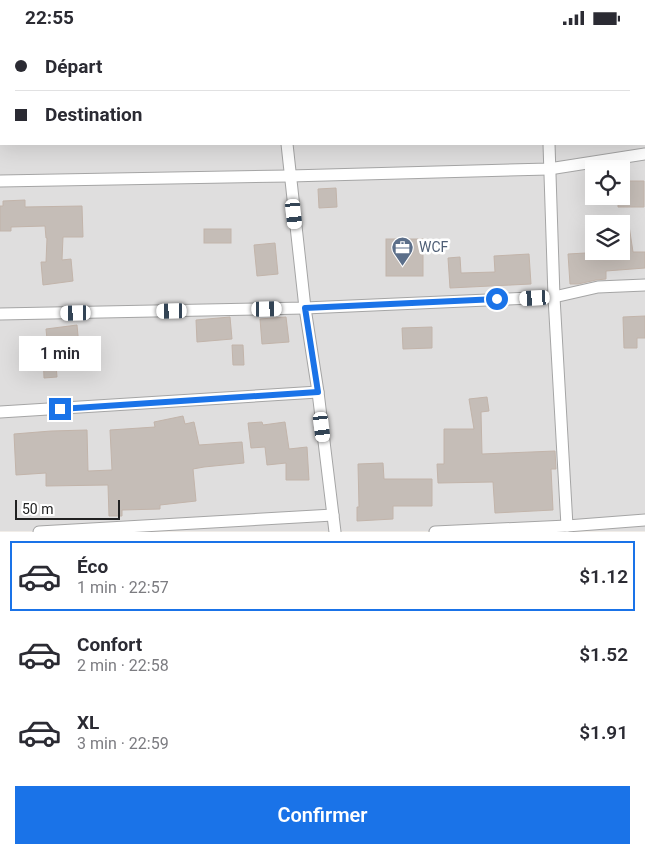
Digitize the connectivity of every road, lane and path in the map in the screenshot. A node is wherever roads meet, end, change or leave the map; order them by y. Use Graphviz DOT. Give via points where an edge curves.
graph roads {
  1 [pos="286,145"];
  2 [pos="549,145"];
  3 [pos="645,154"];
  4 [pos="549,169"];
  5 [pos="290,176"];
  6 [pos="0,181"];
  7 [pos="645,285"];
  8 [pos="554,297"];
  9 [pos="305,308"];
  10 [pos="0,314"];
  11 [pos="318,392"];
  12 [pos="0,412"];
  13 [pos="333,515"];
  14 [pos="645,520"];
  15 [pos="567,526"];
  16 [pos="39,531"];
  17 [pos="335,531"];
  18 [pos="436,531"];
  1 -- 5 [label="street"];
  2 -- 4 [label="street"];
  3 -- 4 [label="street"];
  4 -- 5 [label="street"];
  4 -- 8 [label="street"];
  5 -- 6 [label="street"];
  5 -- 9 [label="street"];
  7 -- 8 [label="street" via="598,287"];
  8 -- 9 [label="street"];
  8 -- 15 [label="street"];
  9 -- 10 [label="street"];
  9 -- 11 [label="street"];
  11 -- 12 [label="street"];
  11 -- 13 [label="street"];
  13 -- 16 [label="street"];
  13 -- 17 [label="street"];
  14 -- 15 [label="street"];
  15 -- 18 [label="street"];
}
